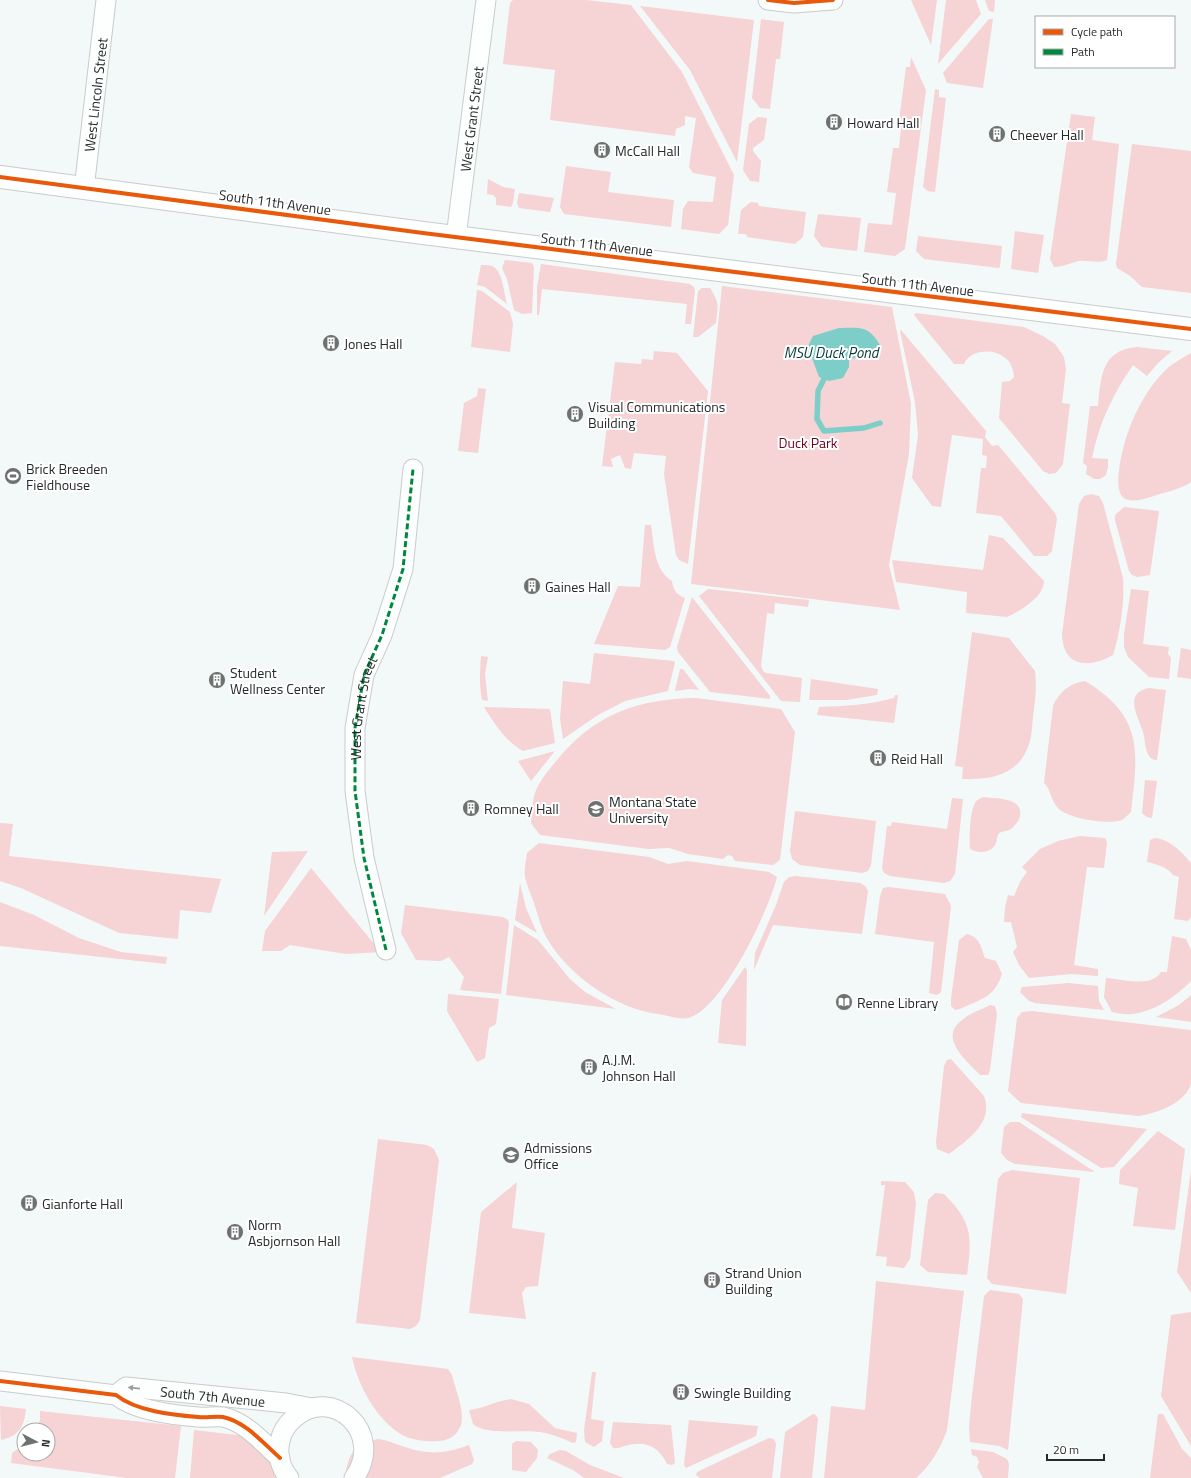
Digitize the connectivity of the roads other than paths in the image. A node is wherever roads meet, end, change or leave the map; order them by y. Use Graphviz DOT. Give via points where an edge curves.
graph roads {
  1 [pos="106,0"];
  2 [pos="486,0"];
  3 [pos="768,0"];
  4 [pos="833,0"];
  5 [pos="0,177"];
  6 [pos="84,189"];
  7 [pos="456,237"];
  8 [pos="1191,329"];
  9 [pos="413,469"];
  10 [pos="386,950"];
  11 [pos="0,1381"];
  12 [pos="116,1395"];
  13 [pos="312,1408"];
  14 [pos="280,1458"];
  15 [pos="288,1478"];
  16 [pos="354,1478"];
  1 -- 6 [label="street, West Lincoln Street"];
  2 -- 7 [label="street, West Grant Street"];
  3 -- 4 [label="street" via="794,3"];
  5 -- 6 [label="street, South 11th Avenue"];
  6 -- 7 [label="street, South 11th Avenue"];
  7 -- 8 [label="street, South 11th Avenue"];
  9 -- 10 [label="street, West Grant Street" via="403,569 382,635 364,675 355,728 356,799 364,858"];
  11 -- 12 [label="street, South 7th Avenue"];
  13 -- 12 [label="street, South 7th Avenue, one-way" via="286,1403 126,1387"];
  12 -- 14 [label="street, South 7th Avenue" via="125,1402 154,1410 199,1417 223,1417 246,1427"];
  13 -- 14 [label="street" via="298,1413 288,1422 281,1435 278,1450"];
  13 -- 16 [label="street, South 7th Avenue" via="326,1407 339,1410 351,1418 359,1429 364,1442 364,1456 361,1469"];
  14 -- 15 [label="street" via="280,1464"];
}
